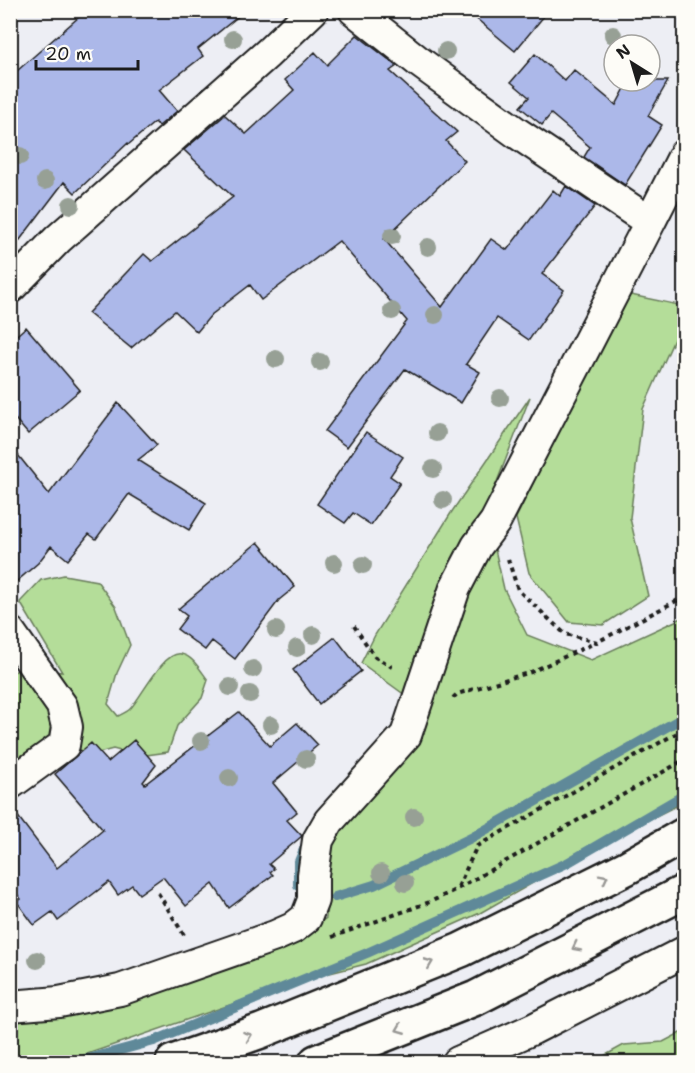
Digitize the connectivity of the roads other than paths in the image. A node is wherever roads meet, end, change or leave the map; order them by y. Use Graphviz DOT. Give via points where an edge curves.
graph roads {
  1 [pos="313,10"];
  2 [pos="354,10"];
  3 [pos="684,155"];
  4 [pos="650,222"];
  5 [pos="10,288"];
  6 [pos="10,632"];
  7 [pos="10,784"];
  8 [pos="684,835"];
  9 [pos="684,892"];
  10 [pos="684,951"];
  11 [pos="10,1006"];
  12 [pos="173,1062"];
  13 [pos="316,1062"];
  14 [pos="458,1062"];
  1 -- 5 [label="street" via="58,239"];
  2 -- 4 [label="street" via="517,133"];
  3 -- 4 [label="street"];
  4 -- 11 [label="street" via="495,522 455,588 406,735 329,820 318,840 313,900 306,918 275,936 120,990 59,1002"];
  6 -- 7 [label="street" via="62,706 67,727 64,745"];
  12 -- 8 [label="highway, one-way" via="462,950"];
  9 -- 13 [label="highway, one-way" via="476,998"];
  10 -- 14 [label="street" via="533,1029"];
}
